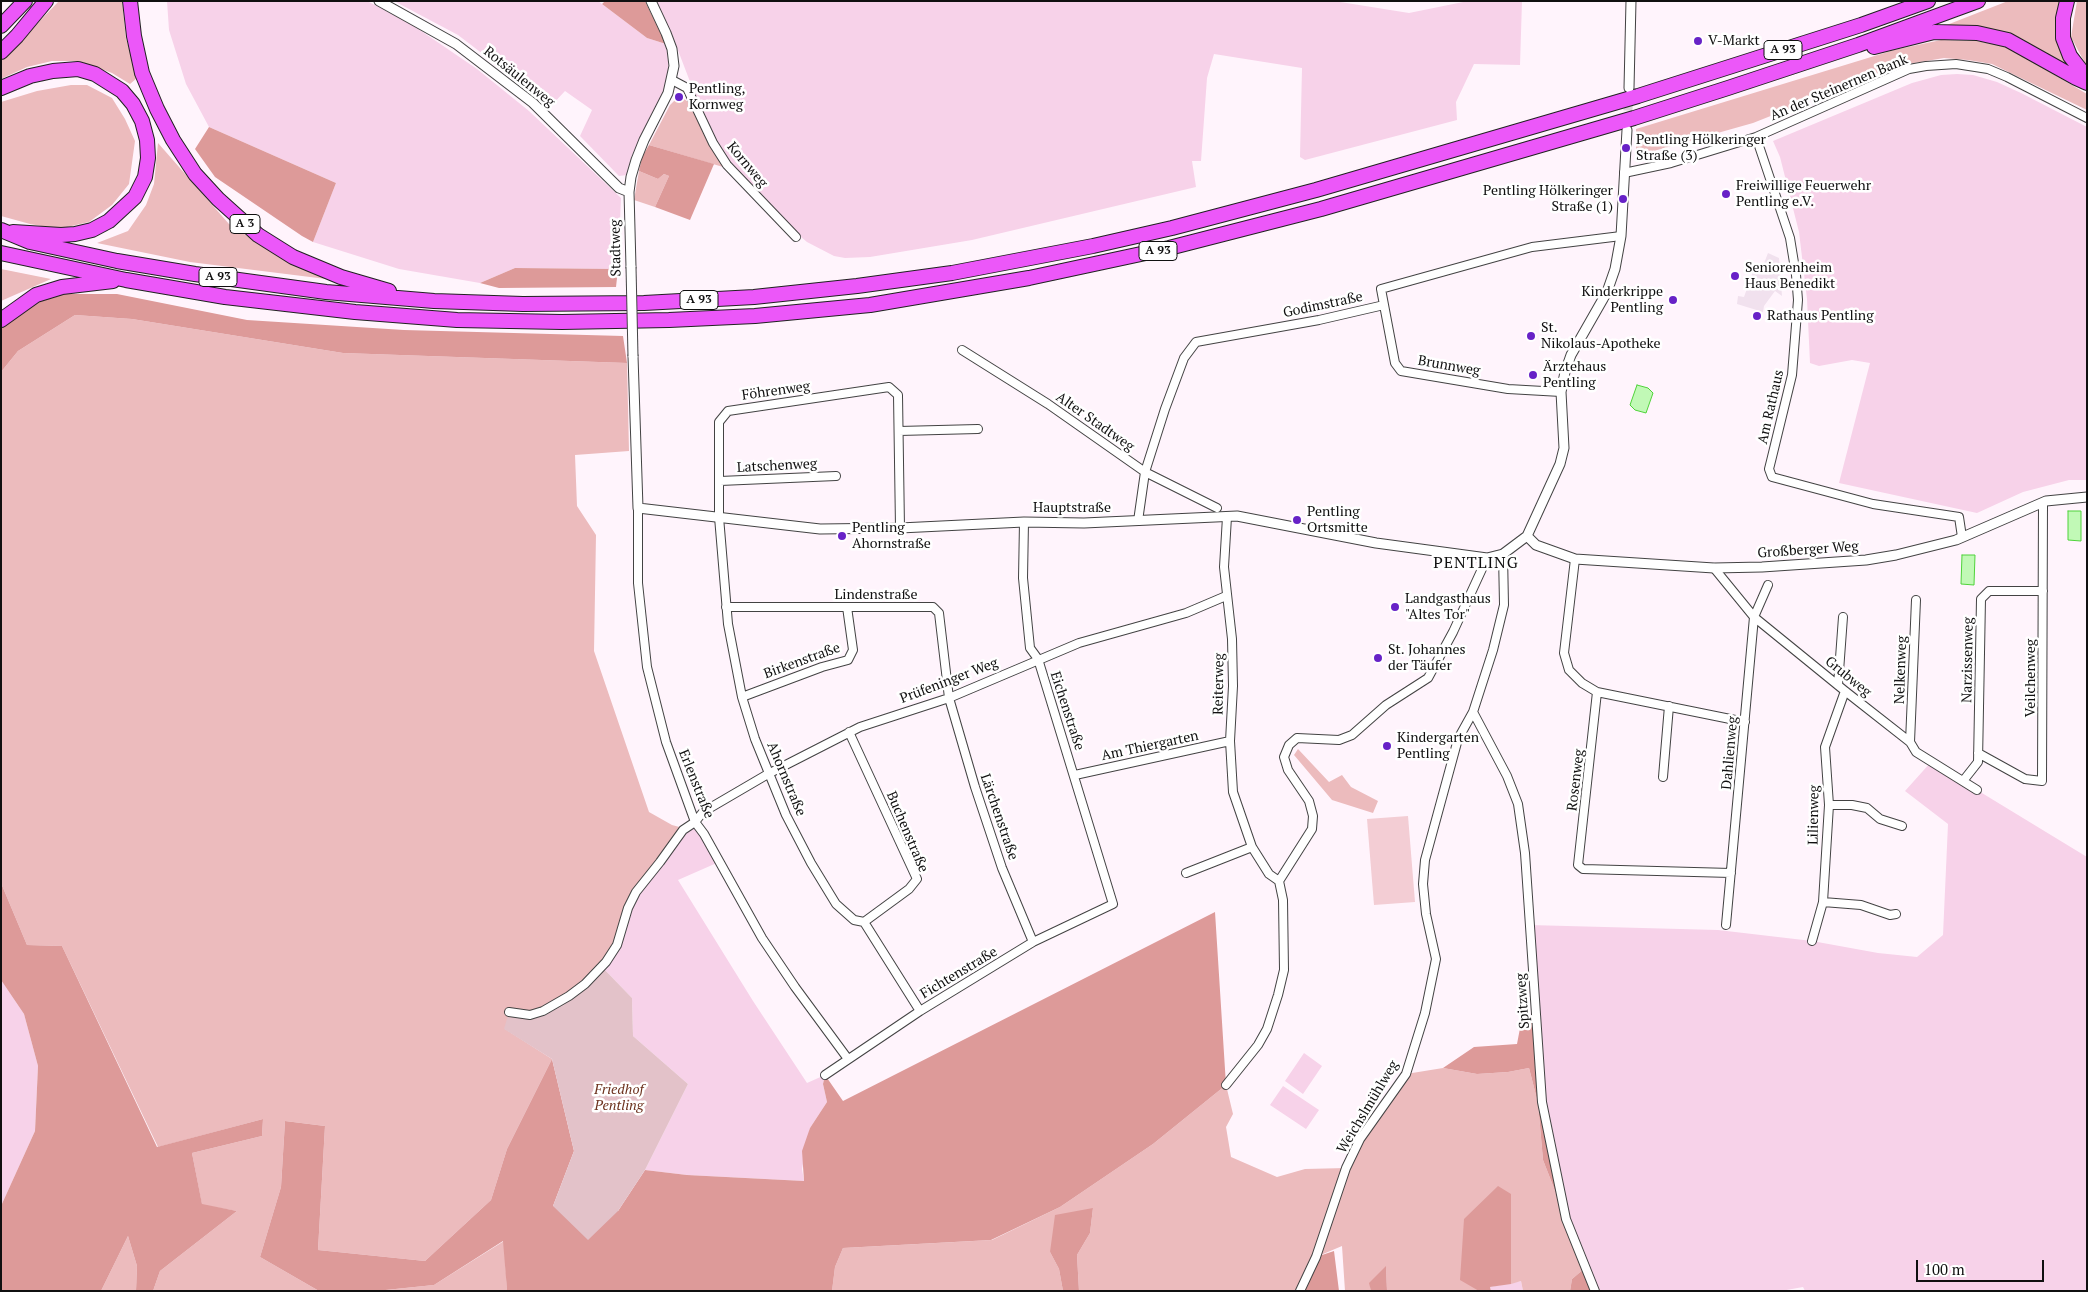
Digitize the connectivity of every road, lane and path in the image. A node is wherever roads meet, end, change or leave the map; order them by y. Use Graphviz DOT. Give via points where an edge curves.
graph roads {
  1 [pos="25,1"];
  2 [pos="46,1"];
  3 [pos="130,1"];
  4 [pos="379,1"];
  5 [pos="651,1"];
  6 [pos="1631,1"];
  7 [pos="1928,1"];
  8 [pos="1978,1"];
  9 [pos="2067,1"];
  10 [pos="1,26"];
  11 [pos="1858,45"];
  12 [pos="1,52"];
  13 [pos="2087,78"];
  14 [pos="672,80"];
  15 [pos="2087,83"];
  16 [pos="1,88"];
  17 [pos="1629,88"];
  18 [pos="2087,118"];
  19 [pos="1627,130"];
  20 [pos="1756,137"];
  21 [pos="1624,173"];
  22 [pos="629,192"];
  23 [pos="4,231"];
  24 [pos="1621,236"];
  25 [pos="796,237"];
  26 [pos="1,253"];
  27 [pos="126,280"];
  28 [pos="434,301"];
  29 [pos="1384,305"];
  30 [pos="1,320"];
  31 [pos="962,350"];
  32 [pos="1562,392"];
  33 [pos="978,430"];
  34 [pos="899,431"];
  35 [pos="1145,472"];
  36 [pos="836,476"];
  37 [pos="720,481"];
  38 [pos="2087,497"];
  39 [pos="2043,503"];
  40 [pos="638,508"];
  41 [pos="1217,508"];
  42 [pos="719,517"];
  43 [pos="1227,517"];
  44 [pos="1138,521"];
  45 [pos="1024,522"];
  46 [pos="900,528"];
  47 [pos="1528,536"];
  48 [pos="1962,537"];
  49 [pos="1502,554"];
  50 [pos="1487,558"];
  51 [pos="1575,559"];
  52 [pos="1714,568"];
  53 [pos="1768,585"];
  54 [pos="2044,591"];
  55 [pos="1226,596"];
  56 [pos="1916,600"];
  57 [pos="726,607"];
  58 [pos="847,607"];
  59 [pos="1754,617"];
  60 [pos="1843,617"];
  61 [pos="1038,658"];
  62 [pos="1838,685"];
  63 [pos="1844,691"];
  64 [pos="1597,692"];
  65 [pos="742,697"];
  66 [pos="949,698"];
  67 [pos="1669,706"];
  68 [pos="1473,712"];
  69 [pos="1745,722"];
  70 [pos="849,732"];
  71 [pos="1230,742"];
  72 [pos="1910,742"];
  73 [pos="1978,753"];
  74 [pos="768,774"];
  75 [pos="1075,775"];
  76 [pos="1663,777"];
  77 [pos="1963,782"];
  78 [pos="1978,790"];
  79 [pos="1829,805"];
  80 [pos="696,822"];
  81 [pos="1902,826"];
  82 [pos="1252,848"];
  83 [pos="1186,873"];
  84 [pos="1731,873"];
  85 [pos="1278,881"];
  86 [pos="1823,902"];
  87 [pos="1113,904"];
  88 [pos="1896,914"];
  89 [pos="864,922"];
  90 [pos="1726,925"];
  91 [pos="1812,941"];
  92 [pos="1033,942"];
  93 [pos="920,1011"];
  94 [pos="509,1012"];
  95 [pos="848,1059"];
  96 [pos="825,1075"];
  97 [pos="1226,1085"];
  98 [pos="1300,1291"];
  99 [pos="1595,1291"];
  1 -- 10 [label="highway"];
  2 -- 12 [label="highway"];
  3 -- 28 [label="highway, A 3" via="142,73 157,109 195,174 218,199 258,235 300,260 340,277"];
  4 -- 22 [label="street, Rotsäulenweg" via="456,44 533,102 620,188"];
  5 -- 14 [label="street, Stadtweg" via="672,49"];
  6 -- 17 [label="street"];
  7 -- 28 [label="highway, A 93" via="1638,96 1316,190 1172,228 1016,261 952,273 754,297 635,303"];
  8 -- 11 [label="highway, A 93"];
  9 -- 13 [label="highway" via="2063,38 2070,56"];
  11 -- 15 [label="highway" via="1873,47 1934,32 1977,33 2008,40"];
  11 -- 27 [label="highway, A 93" via="1634,118 1311,212 1048,274 870,304 755,316 659,320 457,320 266,302"];
  14 -- 22 [label="street, Stadtweg" via="636,160"];
  14 -- 25 [label="street, Kornweg" via="687,88 727,165"];
  16 -- 23 [label="highway, A 93" via="53,71 78,69 95,74 122,91 133,104 142,121 148,158 145,177 135,197 109,221 92,230 62,235"];
  18 -- 20 [label="street, An der Steinernen Bank" via="2007,76 1968,64 1942,64 1909,69"];
  19 -- 21 [label="street"];
  20 -- 21 [label="street, An der Steinernen Bank" via="1671,163"];
  20 -- 48 [label="street, Am Rathaus" via="1790,238 1798,300 1792,375 1769,469 1772,477 1873,504 1959,517"];
  21 -- 24 [label="street"];
  22 -- 40 [label="street, Stadtweg, bridge"];
  23 -- 28 [label="highway, A 93" via="30,242 195,274 326,292"];
  24 -- 29 [label="street, Godimstraße" via="1532,247 1381,289"];
  24 -- 32 [label="street" via="1607,292 1571,355"];
  26 -- 27 [label="highway, A 93"];
  27 -- 30 [label="highway, A 93" via="62,287 36,295"];
  29 -- 32 [label="street, Brunnweg" via="1395,363 1401,371 1508,389"];
  29 -- 35 [label="street, Godimstraße" via="1196,342 1184,358"];
  31 -- 35 [label="street, Alter Stadtweg" via="1048,404"];
  32 -- 47 [label="street" via="1564,448"];
  33 -- 34 [label="street"];
  34 -- 37 [label="street, Föhrenweg" via="898,395 889,387 728,410 718,422"];
  34 -- 46 [label="street, Föhrenweg"];
  35 -- 41 [label="street, Alter Stadtweg"];
  35 -- 44 [label="street, Godimstraße"];
  36 -- 37 [label="street, Latschenweg"];
  37 -- 42 [label="street, Föhrenweg"];
  38 -- 39 [label="street, Großberger Weg"];
  39 -- 48 [label="street, Großberger Weg"];
  39 -- 54 [label="street, Veilchenweg"];
  40 -- 42 [label="street, Hauptstraße"];
  40 -- 80 [label="street, Erlenstraße" via="638,583 647,667 666,742"];
  42 -- 46 [label="street, Hauptstraße" via="816,529"];
  42 -- 57 [label="street, Ahornstraße"];
  43 -- 44 [label="street, Hauptstraße"];
  43 -- 50 [label="street, Hauptstraße" via="1256,518 1376,542"];
  43 -- 55 [label="street, Reiterweg"];
  44 -- 45 [label="street, Hauptstraße" via="1084,524"];
  45 -- 46 [label="street, Hauptstraße"];
  45 -- 61 [label="street, Eichenstraße" via="1023,578 1030,648"];
  47 -- 49 [label="street, Hauptstraße"];
  47 -- 51 [label="street, Großberger Weg" via="1536,545"];
  48 -- 52 [label="street, Großberger Weg" via="1866,560"];
  49 -- 50 [label="street, Hauptstraße"];
  49 -- 68 [label="street, Weichslmühlweg" via="1504,606"];
  50 -- 85 [label="street" via="1428,678 1386,704 1352,735 1340,740 1297,738 1289,745 1284,757 1288,770 1309,801 1312,829"];
  51 -- 52 [label="street, Großberger Weg"];
  51 -- 64 [label="street" via="1564,653 1569,670"];
  52 -- 59 [label="street, Grubweg"];
  53 -- 59 [label="street, Dahlienweg"];
  54 -- 73 [label="street, Narzissenweg" via="1989,591 1981,599"];
  54 -- 73 [label="street, Veilchenweg" via="2042,782 2025,779"];
  55 -- 61 [label="street, Prüfeninger Weg" via="1186,613"];
  55 -- 71 [label="street, Reiterweg" via="1232,640"];
  56 -- 72 [label="street, Nelkenweg"];
  57 -- 58 [label="street, Lindenstraße"];
  57 -- 65 [label="street, Ahornstraße"];
  58 -- 65 [label="street, Birkenstraße" via="854,650 848,660"];
  58 -- 66 [label="street, Lindenstraße" via="933,607 939,613"];
  59 -- 62 [label="street, Grubweg"];
  59 -- 69 [label="street, Dahlienweg"];
  60 -- 62 [label="street"];
  61 -- 66 [label="street, Prüfeninger Weg"];
  61 -- 75 [label="street, Eichenstraße"];
  62 -- 63 [label="street, Grubweg"];
  63 -- 72 [label="street, Grubweg"];
  63 -- 79 [label="street, Lilienweg" via="1825,747"];
  64 -- 67 [label="street"];
  64 -- 84 [label="street, Rosenweg" via="1578,865 1582,869"];
  65 -- 74 [label="street, Ahornstraße"];
  66 -- 70 [label="street, Prüfeninger Weg"];
  66 -- 92 [label="street, Lärchenstraße" via="974,787 1002,868"];
  67 -- 69 [label="street"];
  67 -- 76 [label="street"];
  68 -- 98 [label="street, Weichslmühlweg" via="1458,739 1425,860 1426,914 1436,959 1417,1043 1406,1074 1360,1139 1346,1168 1316,1257"];
  68 -- 99 [label="street, Spitzweg" via="1518,804 1525,853 1542,1102 1566,1219"];
  69 -- 84 [label="street, Dahlienweg"];
  70 -- 74 [label="street, Prüfeninger Weg"];
  70 -- 89 [label="street, Buchenstraße" via="917,879 909,889"];
  71 -- 75 [label="street, Am Thiergarten"];
  71 -- 82 [label="street, Reiterweg" via="1233,792"];
  72 -- 77 [label="street, Grubweg" via="1916,752"];
  73 -- 77 [label="street, Narzissenweg" via="1978,762"];
  74 -- 80 [label="street, Prüfeninger Weg" via="703,812"];
  74 -- 89 [label="street, Ahornstraße" via="811,863 836,904 854,920"];
  75 -- 87 [label="street, Eichenstraße"];
  77 -- 78 [label="street, Grubweg"];
  79 -- 81 [label="street" via="1867,808 1880,818"];
  79 -- 86 [label="street, Lilienweg"];
  80 -- 94 [label="street, Prüfeninger Weg" via="683,830 636,892 617,946 606,962 568,996 543,1011 530,1015"];
  80 -- 95 [label="street, Erlenstraße" via="762,938"];
  82 -- 83 [label="street"];
  82 -- 85 [label="street, Reiterweg" via="1269,874"];
  84 -- 90 [label="street, Dahlienweg"];
  85 -- 97 [label="street" via="1282,900 1284,970 1278,996 1258,1045"];
  86 -- 88 [label="street"];
  86 -- 91 [label="street, Lilienweg"];
  87 -- 92 [label="street, Fichtenstraße"];
  89 -- 93 [label="street, Ahornstraße"];
  92 -- 93 [label="street, Fichtenstraße"];
  93 -- 95 [label="street, Fichtenstraße"];
  95 -- 96 [label="street, Fichtenstraße"];
}
